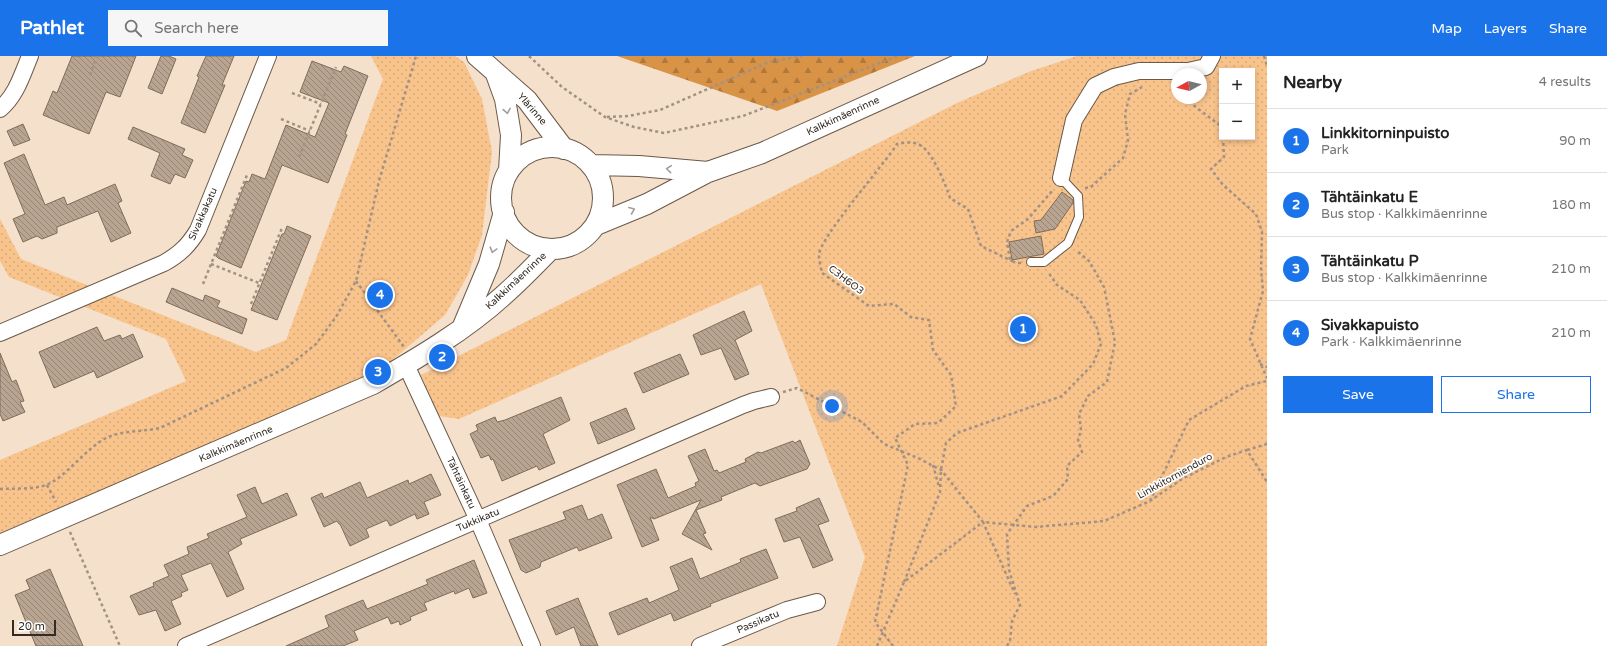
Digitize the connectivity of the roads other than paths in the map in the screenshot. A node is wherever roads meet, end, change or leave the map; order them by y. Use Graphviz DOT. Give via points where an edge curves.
graph roads {
  1 [pos="30,56"];
  2 [pos="268,56"];
  3 [pos="477,56"];
  4 [pos="977,56"];
  5 [pos="1212,56"];
  6 [pos="496,74"];
  7 [pos="0,110"];
  8 [pos="564,149"];
  9 [pos="591,165"];
  10 [pos="509,171"];
  11 [pos="708,172"];
  12 [pos="1061,178"];
  13 [pos="504,212"];
  14 [pos="596,224"];
  15 [pos="551,249"];
  16 [pos="1032,262"];
  17 [pos="462,327"];
  18 [pos="0,333"];
  19 [pos="410,363"];
  20 [pos="771,397"];
  21 [pos="478,520"];
  22 [pos="0,545"];
  23 [pos="817,602"];
  24 [pos="186,646"];
  25 [pos="532,646"];
  26 [pos="700,646"];
  1 -- 7 [label="street" via="17,87"];
  2 -- 18 [label="street, Sivakkakatu" via="198,230 189,245 164,263"];
  3 -- 6 [label="street, Ylärinne"];
  4 -- 11 [label="street, Kalkkimäenrinne" via="762,154"];
  5 -- 12 [label="street" via="1206,67 1188,71 1139,71 1114,77 1096,86 1074,120"];
  6 -- 8 [label="street, Ylärinne" via="527,100"];
  6 -- 10 [label="street, Ylärinne, one-way" via="505,99 511,135"];
  8 -- 9 [label="street"];
  8 -- 10 [label="street" via="554,147 533,151"];
  11 -- 9 [label="street, Kalkkimäenrinne, one-way"];
  9 -- 14 [label="street" via="597,174 603,194"];
  10 -- 13 [label="street" via="502,191"];
  14 -- 11 [label="street, Kalkkimäenrinne, one-way" via="647,204"];
  12 -- 16 [label="lane" via="1078,196 1079,217 1068,243 1044,262"];
  13 -- 15 [label="street" via="514,231 521,238 530,244"];
  13 -- 17 [label="street, Kalkkimäenrinne, one-way" via="489,264"];
  14 -- 15 [label="street" via="572,245"];
  15 -- 17 [label="street, Kalkkimäenrinne" via="504,295"];
  17 -- 19 [label="street, Kalkkimäenrinne"];
  19 -- 21 [label="street, Tähtäinkatu"];
  19 -- 22 [label="street, Kalkkimäenrinne" via="346,397"];
  20 -- 21 [label="street, Tukkikatu" via="748,403"];
  21 -- 24 [label="street, Tukkikatu"];
  21 -- 25 [label="street, Tähtäinkatu"];
  23 -- 26 [label="street, Passikatu" via="787,610"];
}
